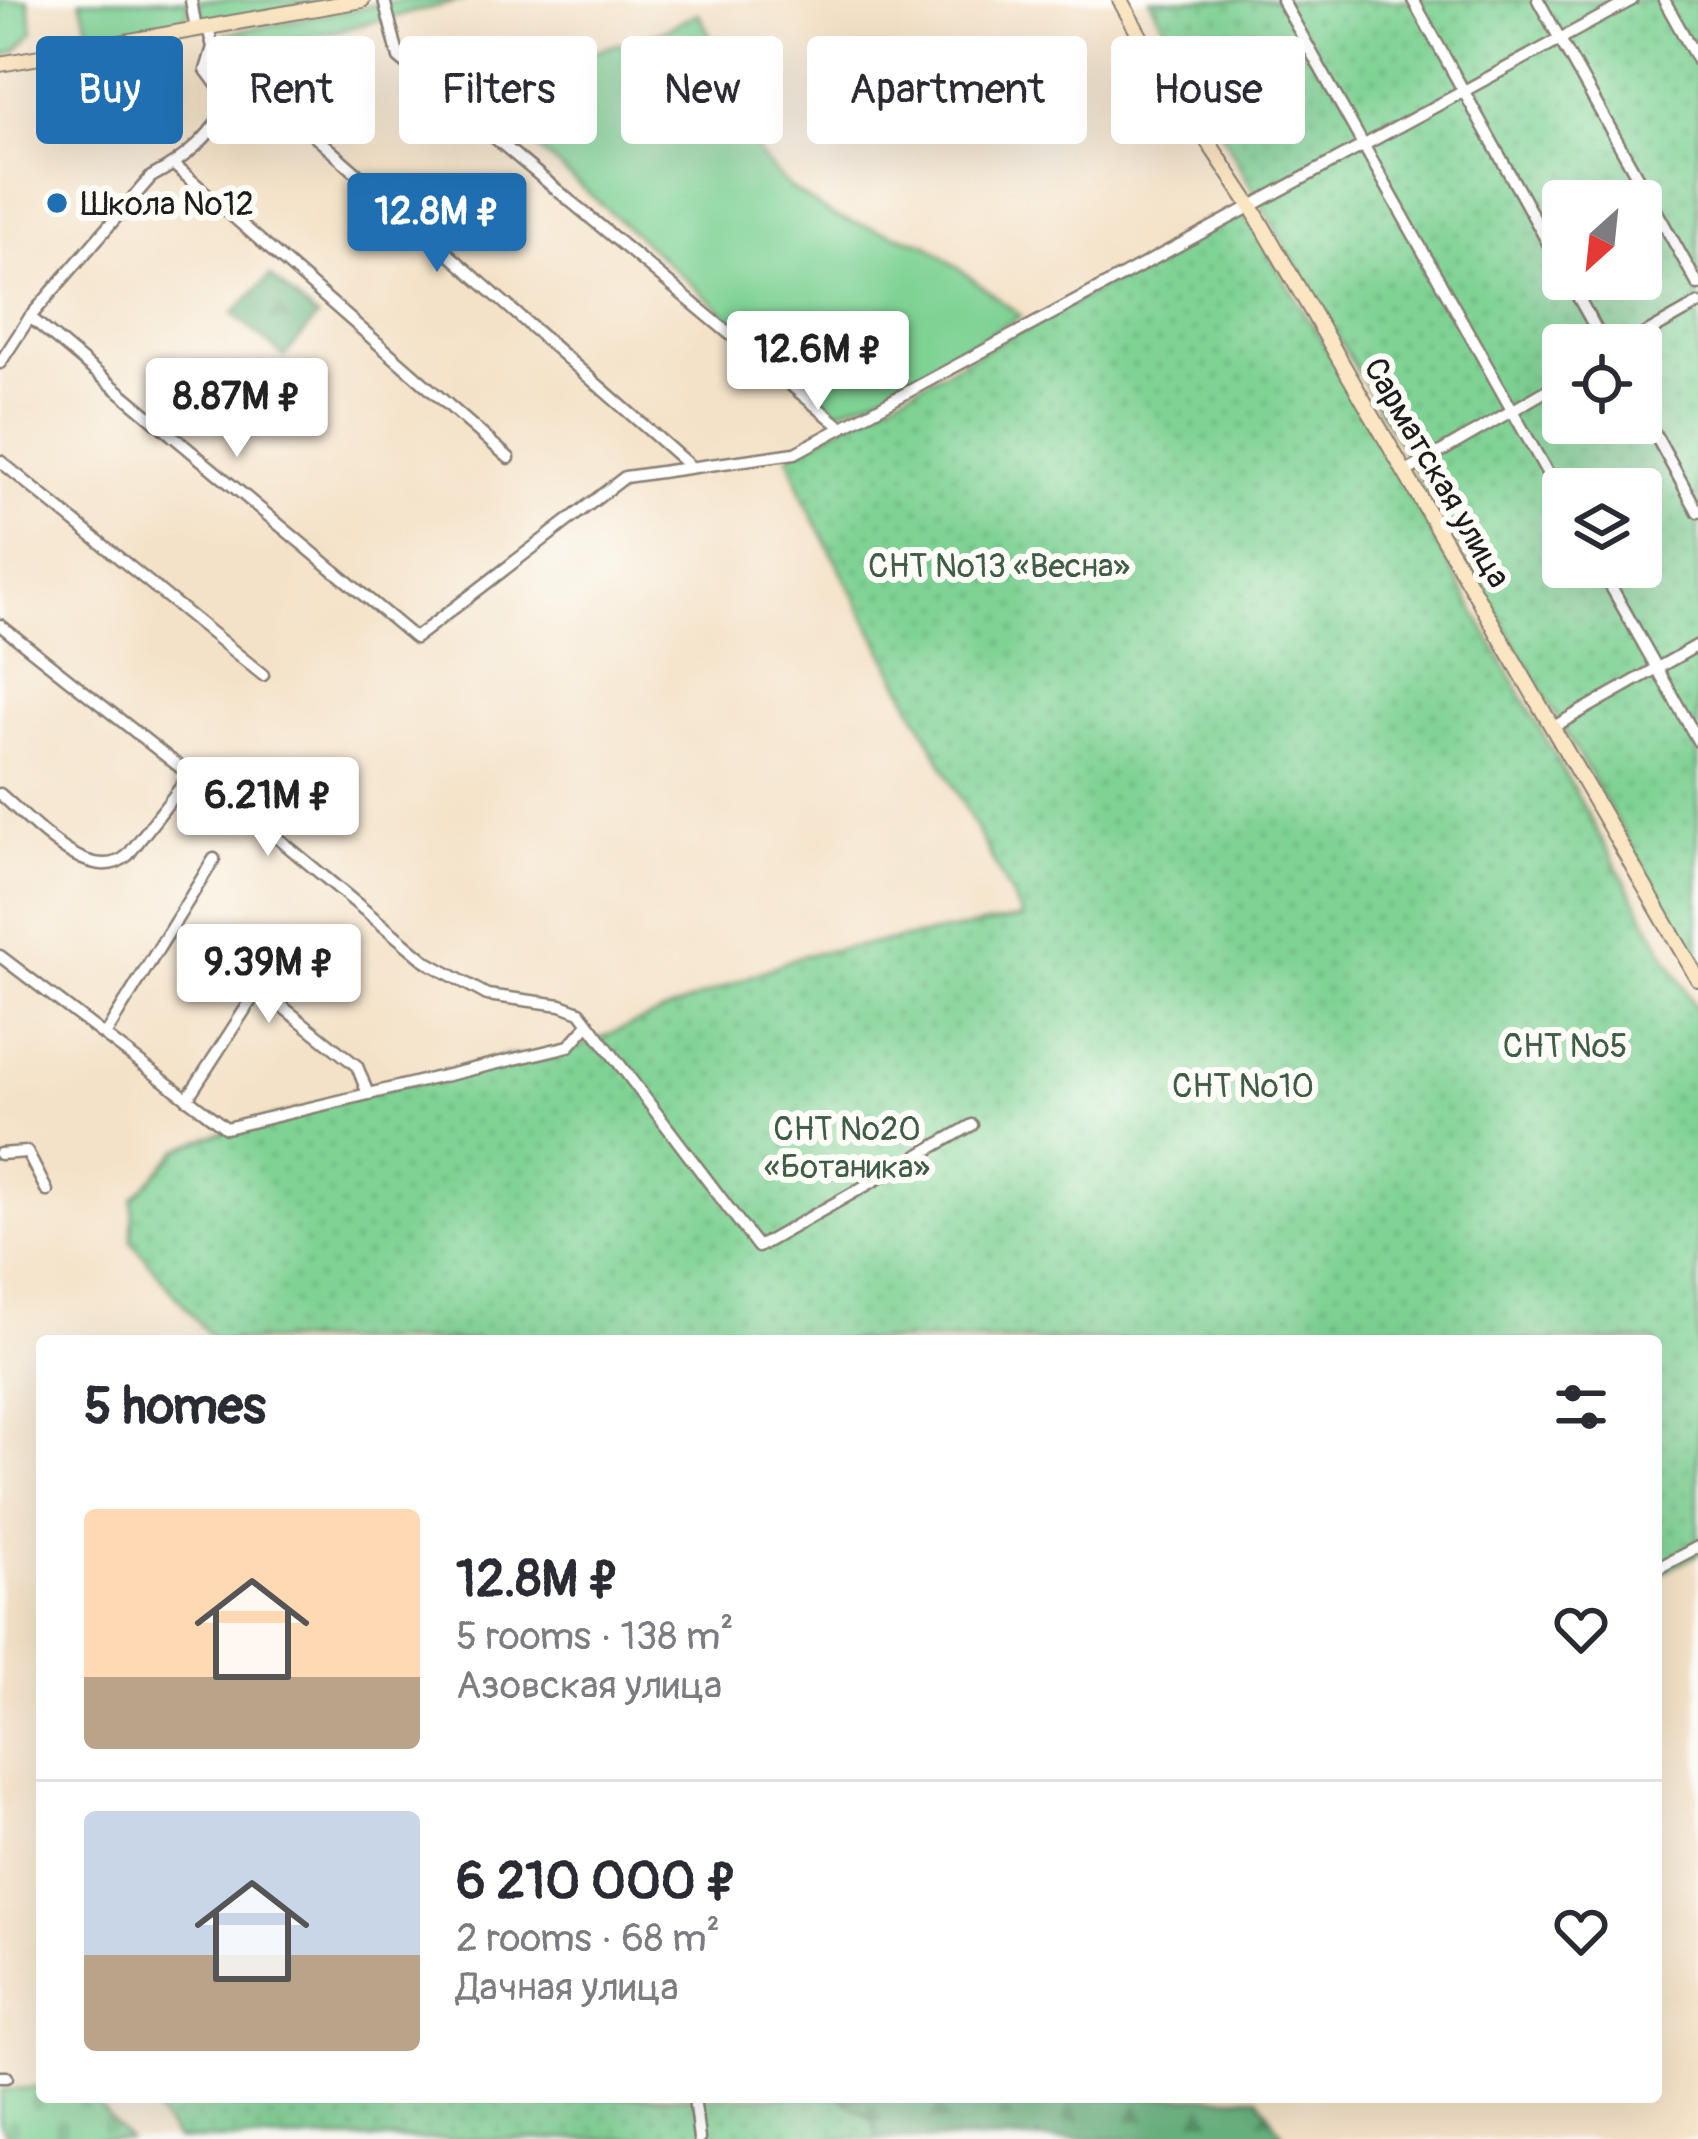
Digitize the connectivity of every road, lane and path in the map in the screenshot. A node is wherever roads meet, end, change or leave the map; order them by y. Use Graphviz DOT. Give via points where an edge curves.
graph roads {
  1 [pos="191,0"];
  2 [pos="362,0"];
  3 [pos="385,0"];
  4 [pos="1120,0"];
  5 [pos="1282,0"];
  6 [pos="1413,0"];
  7 [pos="1538,0"];
  8 [pos="1632,0"];
  9 [pos="1664,0"];
  10 [pos="202,29"];
  11 [pos="207,37"];
  12 [pos="1560,40"];
  13 [pos="1698,61"];
  14 [pos="0,64"];
  15 [pos="1464,92"];
  16 [pos="207,132"];
  17 [pos="323,144"];
  18 [pos="1364,147"];
  19 [pos="174,165"];
  20 [pos="1252,208"];
  21 [pos="1542,232"];
  22 [pos="1698,285"];
  23 [pos="1698,304"];
  24 [pos="30,317"];
  25 [pos="1662,324"];
  26 [pos="0,363"];
  27 [pos="1542,393"];
  28 [pos="1512,410"];
  29 [pos="841,427"];
  30 [pos="1660,444"];
  31 [pos="509,458"];
  32 [pos="0,461"];
  33 [pos="691,467"];
  34 [pos="1545,468"];
  35 [pos="1406,472"];
  36 [pos="1698,512"];
  37 [pos="1612,588"];
  38 [pos="0,625"];
  39 [pos="1698,645"];
  40 [pos="1657,668"];
  41 [pos="263,675"];
  42 [pos="1555,726"];
  43 [pos="1698,741"];
  44 [pos="190,775"];
  45 [pos="0,794"];
  46 [pos="214,859"];
  47 [pos="0,956"];
  48 [pos="1698,979"];
  49 [pos="586,1026"];
  50 [pos="105,1035"];
  51 [pos="368,1094"];
  52 [pos="188,1099"];
  53 [pos="972,1125"];
  54 [pos="0,1154"];
  55 [pos="47,1191"];
  56 [pos="1698,1546"];
  57 [pos="1662,1566"];
  58 [pos="695,2103"];
  59 [pos="699,2139"];
  1 -- 10 [label="street"];
  2 -- 10 [label="main road"];
  3 -- 29 [label="street" via="399,58"];
  4 -- 20 [label="main road, Сарматская улица"];
  5 -- 18 [label="street"];
  6 -- 15 [label="street"];
  7 -- 12 [label="street"];
  8 -- 12 [label="street"];
  9 -- 13 [label="street"];
  10 -- 11 [label="street"];
  10 -- 14 [label="main road"];
  12 -- 15 [label="street"];
  12 -- 22 [label="street"];
  15 -- 18 [label="street"];
  15 -- 21 [label="street"];
  16 -- 19 [label="street"];
  17 -- 33 [label="street"];
  18 -- 20 [label="street"];
  18 -- 28 [label="street"];
  19 -- 24 [label="street" via="151,176"];
  19 -- 31 [label="street"];
  20 -- 29 [label="street"];
  20 -- 35 [label="main road, Сарматская улица"];
  23 -- 25 [label="street"];
  24 -- 26 [label="street"];
  24 -- 33 [label="street" via="415,638 625,477"];
  27 -- 28 [label="street"];
  28 -- 34 [label="street"];
  28 -- 35 [label="street"];
  29 -- 33 [label="street" via="795,453"];
  30 -- 36 [label="street"];
  32 -- 41 [label="street"];
  35 -- 42 [label="main road, Сарматская улица"];
  37 -- 40 [label="street"];
  38 -- 44 [label="street"];
  39 -- 40 [label="street"];
  40 -- 42 [label="street"];
  40 -- 43 [label="street"];
  42 -- 48 [label="main road, Сарматская улица"];
  44 -- 45 [label="street" via="128,855 105,867 73,855"];
  44 -- 49 [label="street" via="427,962 488,995 580,1012"];
  46 -- 50 [label="street"];
  47 -- 50 [label="street"];
  49 -- 51 [label="street" via="569,1046"];
  49 -- 53 [label="street" via="758,1247"];
  50 -- 52 [label="street"];
  51 -- 52 [label="street" via="226,1128"];
  51 -- 52 [label="street" via="357,1066 259,988"];
  54 -- 55 [label="street" via="27,1152"];
  56 -- 57 [label="street"];
  58 -- 59 [label="street"];
}
